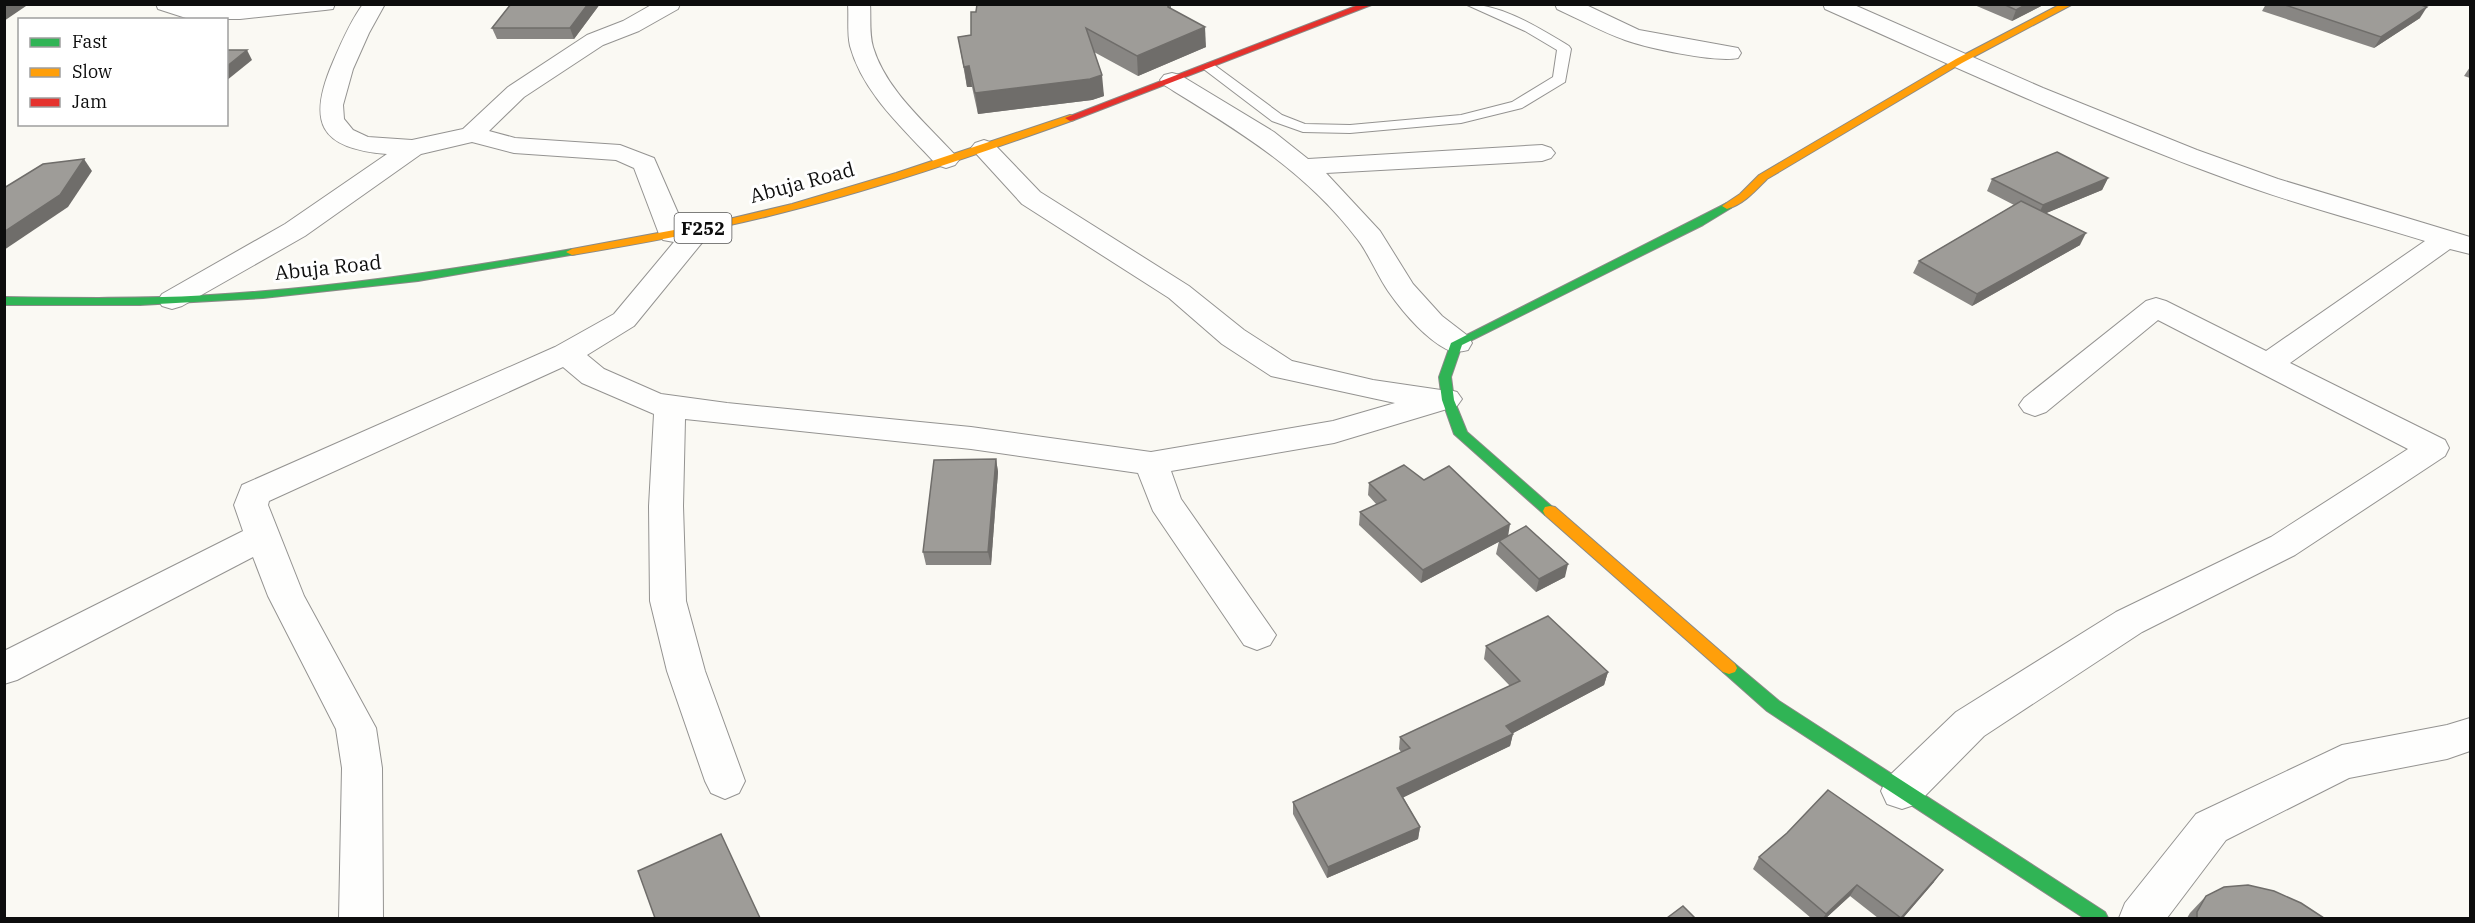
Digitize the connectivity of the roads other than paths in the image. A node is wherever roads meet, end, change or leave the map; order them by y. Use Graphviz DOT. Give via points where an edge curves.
graph roads {
  1 [pos="166,4"];
  2 [pos="325,4"];
  3 [pos="375,4"];
  4 [pos="670,4"];
  5 [pos="859,4"];
  6 [pos="1370,4"];
  7 [pos="1471,4"];
  8 [pos="1564,4"];
  9 [pos="1833,4"];
  10 [pos="2069,4"];
  11 [pos="1730,53"];
  12 [pos="1959,61"];
  13 [pos="1208,67"];
  14 [pos="1172,80"];
  15 [pos="472,134"];
  16 [pos="412,148"];
  17 [pos="984,148"];
  18 [pos="1542,153"];
  19 [pos="946,160"];
  20 [pos="1302,167"];
  21 [pos="687,231"];
  22 [pos="2459,242"];
  23 [pos="172,300"];
  24 [pos="4,301"];
  25 [pos="1457,343"];
  26 [pos="566,354"];
  27 [pos="2268,364"];
  28 [pos="1446,399"];
  29 [pos="2035,405"];
  30 [pos="670,406"];
  31 [pos="1151,463"];
  32 [pos="263,536"];
  33 [pos="1257,635"];
  34 [pos="4,669"];
  35 [pos="2468,738"];
  36 [pos="725,781"];
  37 [pos="1902,791"];
  38 [pos="361,918"];
  39 [pos="2099,918"];
  40 [pos="2141,918"];
  1 -- 2 [label="street" via="189,12"];
  3 -- 16 [label="street" via="347,52 329,114 334,128 363,144"];
  4 -- 15 [label="street" via="575,53 516,92"];
  5 -- 19 [label="street" via="862,49 872,71"];
  6 -- 13 [label="street, Abuja Road / F252"];
  7 -- 13 [label="lane" via="1530,28 1564,49 1560,79 1517,105 1461,119 1350,129 1303,128 1277,118"];
  8 -- 11 [label="street" via="1632,35"];
  9 -- 12 [label="street"];
  10 -- 12 [label="street"];
  12 -- 22 [label="street" via="2242,175"];
  12 -- 25 [label="street" via="1763,177 1744,196 1699,223"];
  13 -- 14 [label="street, Abuja Road / F252"];
  14 -- 17 [label="street, Abuja Road / F252"];
  14 -- 20 [label="street" via="1265,137"];
  15 -- 16 [label="street"];
  15 -- 21 [label="street" via="514,146 620,153 645,163"];
  16 -- 23 [label="street" via="295,230"];
  17 -- 19 [label="street, Abuja Road / F252"];
  17 -- 28 [label="street" via="1031,198 1179,292 1233,337 1282,369 1373,390"];
  18 -- 20 [label="street"];
  19 -- 21 [label="street, Abuja Road / F252" via="795,206"];
  20 -- 25 [label="street" via="1370,237 1401,289"];
  21 -- 23 [label="street, Abuja Road / F252" via="510,264 376,282"];
  21 -- 26 [label="street" via="624,320"];
  22 -- 27 [label="street"];
  23 -- 24 [label="street, Abuja Road / F252"];
  25 -- 28 [label="street" via="1447,358"];
  26 -- 30 [label="street" via="594,376 655,404"];
  26 -- 32 [label="street" via="254,494 251,505"];
  27 -- 29 [label="street" via="2156,307"];
  27 -- 37 [label="street" via="2433,448 2283,546 2129,622 1970,724"];
  28 -- 31 [label="street" via="1334,432"];
  28 -- 37 [label="street" via="1461,434 1773,706"];
  30 -- 31 [label="street" via="971,438"];
  30 -- 36 [label="street" via="666,506 669,601 686,671"];
  31 -- 33 [label="street" via="1165,502"];
  32 -- 34 [label="street"];
  32 -- 38 [label="street" via="286,596 356,728 362,768"];
  35 -- 40 [label="street" via="2342,762 2211,827"];
  37 -- 39 [label="street"];
}
